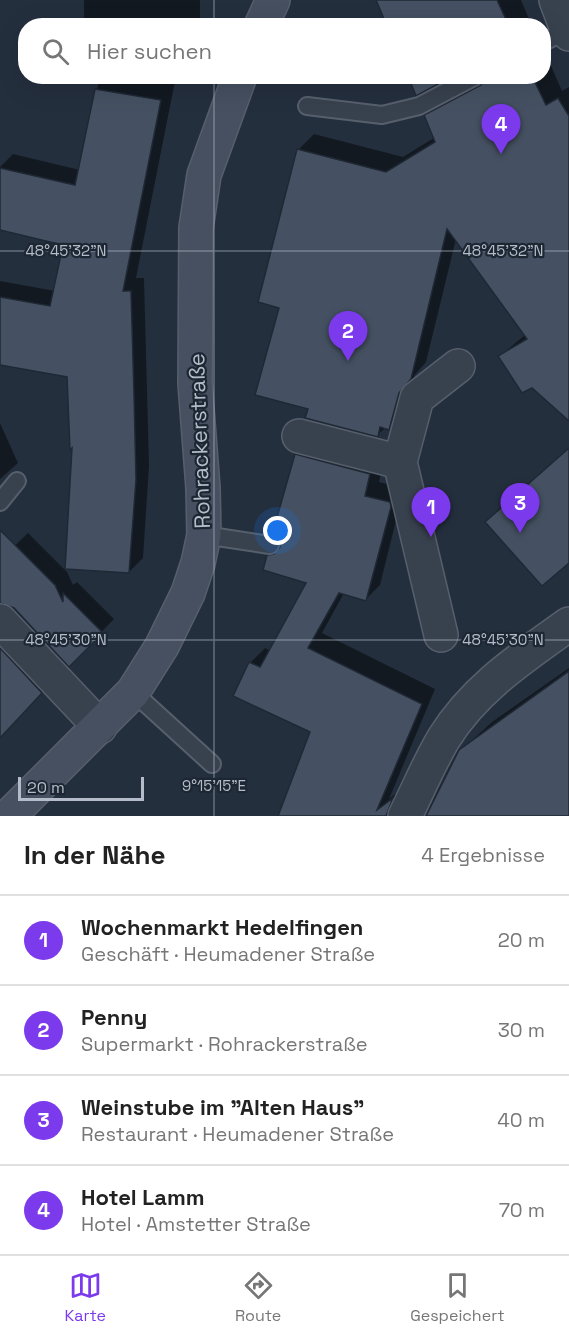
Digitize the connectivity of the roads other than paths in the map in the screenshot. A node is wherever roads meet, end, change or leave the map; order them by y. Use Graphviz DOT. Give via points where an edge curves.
graph roads {
  1 [pos="273,0"];
  2 [pos="556,0"];
  3 [pos="265,18"];
  4 [pos="560,35"];
  5 [pos="237,84"];
  6 [pos="461,84"];
  7 [pos="307,106"];
  8 [pos="458,366"];
  9 [pos="299,436"];
  10 [pos="400,462"];
  11 [pos="17,481"];
  12 [pos="0,502"];
  13 [pos="204,535"];
  14 [pos="270,545"];
  15 [pos="0,621"];
  16 [pos="569,624"];
  17 [pos="441,635"];
  18 [pos="134,692"];
  19 [pos="100,727"];
  20 [pos="212,764"];
  21 [pos="9,816"];
  22 [pos="405,816"];
  1 -- 3 [label="main road"];
  2 -- 4 [label="street"];
  5 -- 13 [label="main road, Rohrackerstraße" via="204,174 196,228 195,383"];
  6 -- 7 [label="lane" via="419,106 382,115"];
  8 -- 10 [label="street" via="417,398"];
  9 -- 10 [label="street"];
  10 -- 17 [label="street"];
  11 -- 12 [label="lane"];
  13 -- 14 [label="lane"];
  13 -- 18 [label="main road, Rohrackerstraße" via="188,593"];
  15 -- 19 [label="street"];
  16 -- 22 [label="street" via="506,668 475,699 445,737"];
  18 -- 19 [label="main road, Rohrackerstraße"];
  18 -- 20 [label="lane"];
  19 -- 21 [label="main road, Rohrackerstraße"];
}
